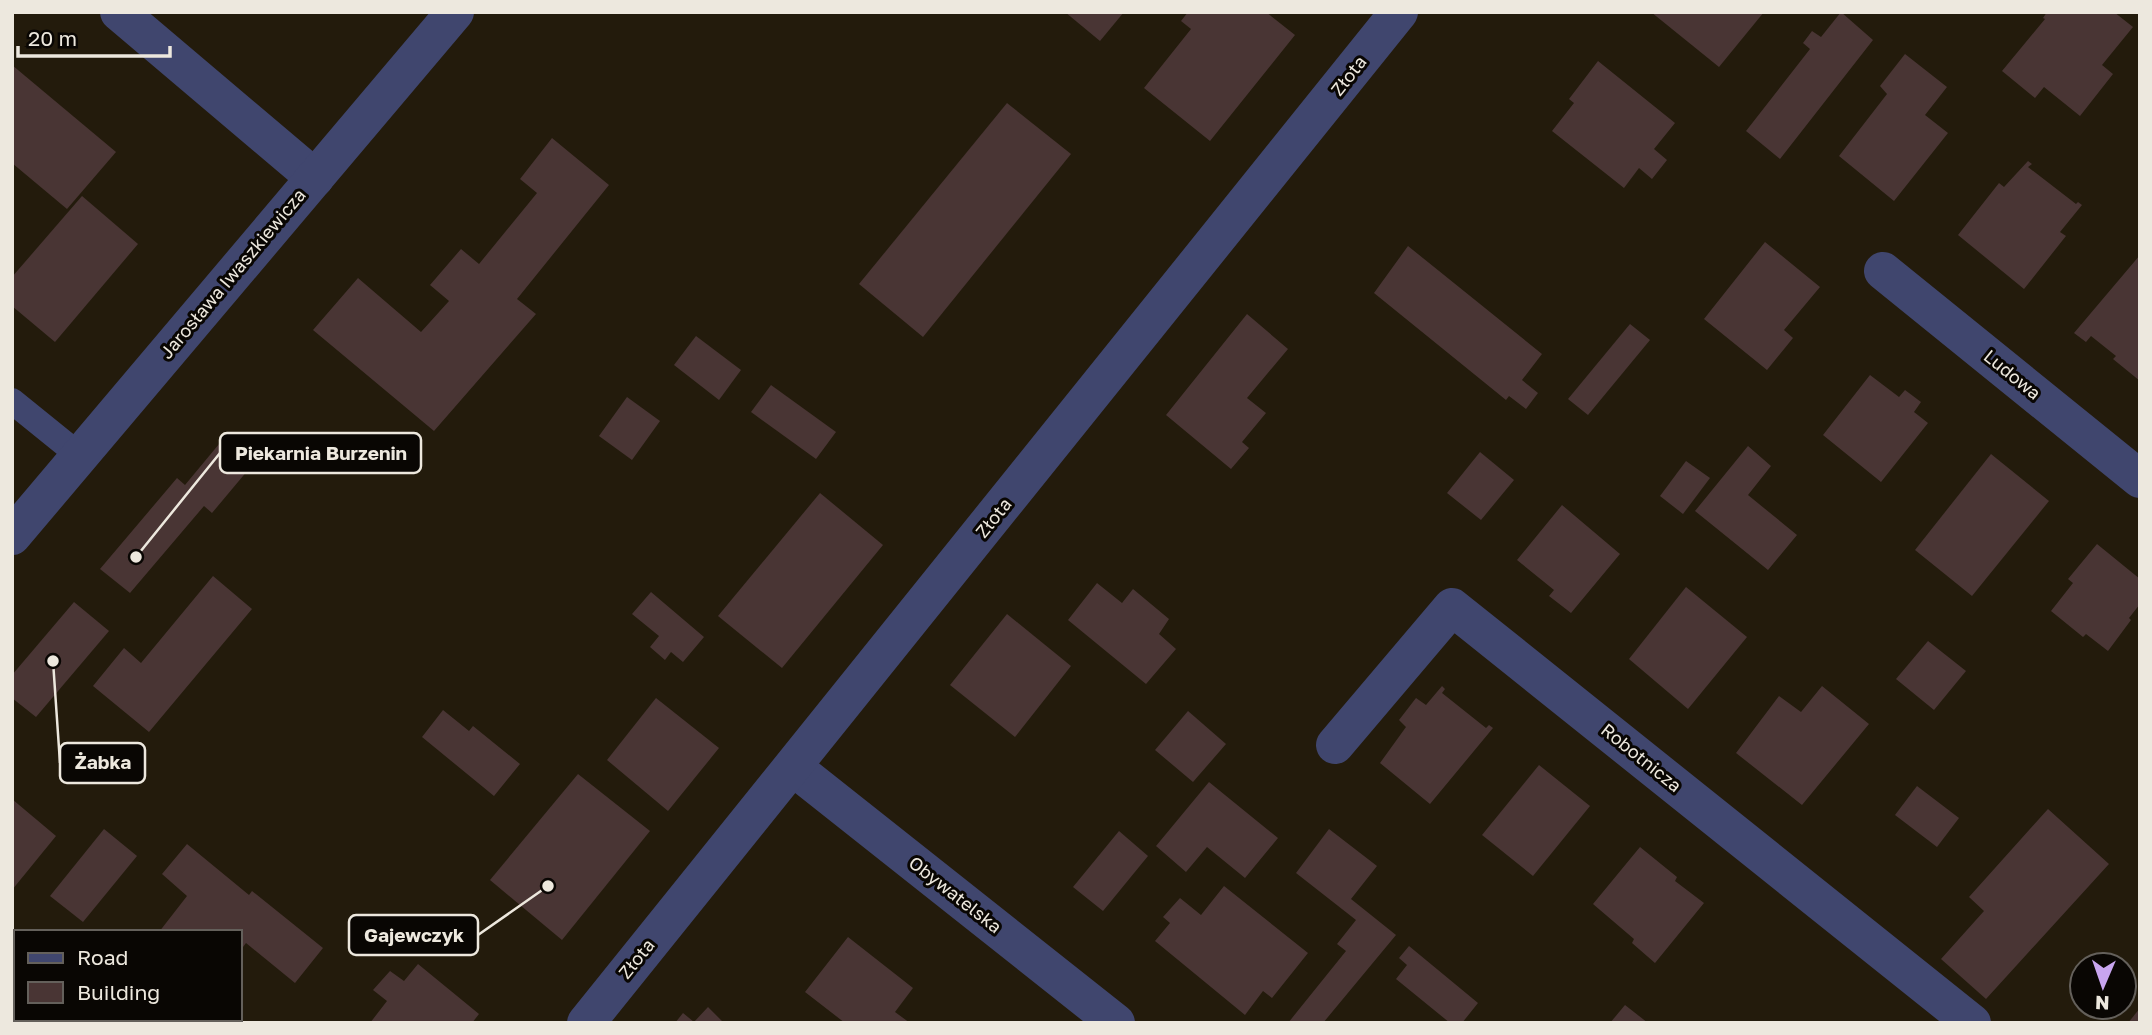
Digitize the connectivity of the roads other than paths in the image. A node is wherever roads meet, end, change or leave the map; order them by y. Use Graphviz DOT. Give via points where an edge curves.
graph roads {
  1 [pos="119,12"];
  2 [pos="455,12"];
  3 [pos="1399,12"];
  4 [pos="315,178"];
  5 [pos="1883,271"];
  6 [pos="12,401"];
  7 [pos="80,456"];
  8 [pos="2140,479"];
  9 [pos="12,536"];
  10 [pos="1335,745"];
  11 [pos="793,767"];
  12 [pos="586,1023"];
  13 [pos="1116,1023"];
  14 [pos="1972,1023"];
  1 -- 4 [label="street"];
  2 -- 4 [label="street, Jarosława Iwaszkiewicza"];
  3 -- 11 [label="street, Złota"];
  4 -- 7 [label="street, Jarosława Iwaszkiewicza"];
  5 -- 8 [label="street, Ludowa"];
  6 -- 7 [label="lane"];
  7 -- 9 [label="street, Jarosława Iwaszkiewicza"];
  10 -- 14 [label="street, Robotnicza" via="1452,607"];
  11 -- 12 [label="street, Złota"];
  11 -- 13 [label="street, Obywatelska"];
}
